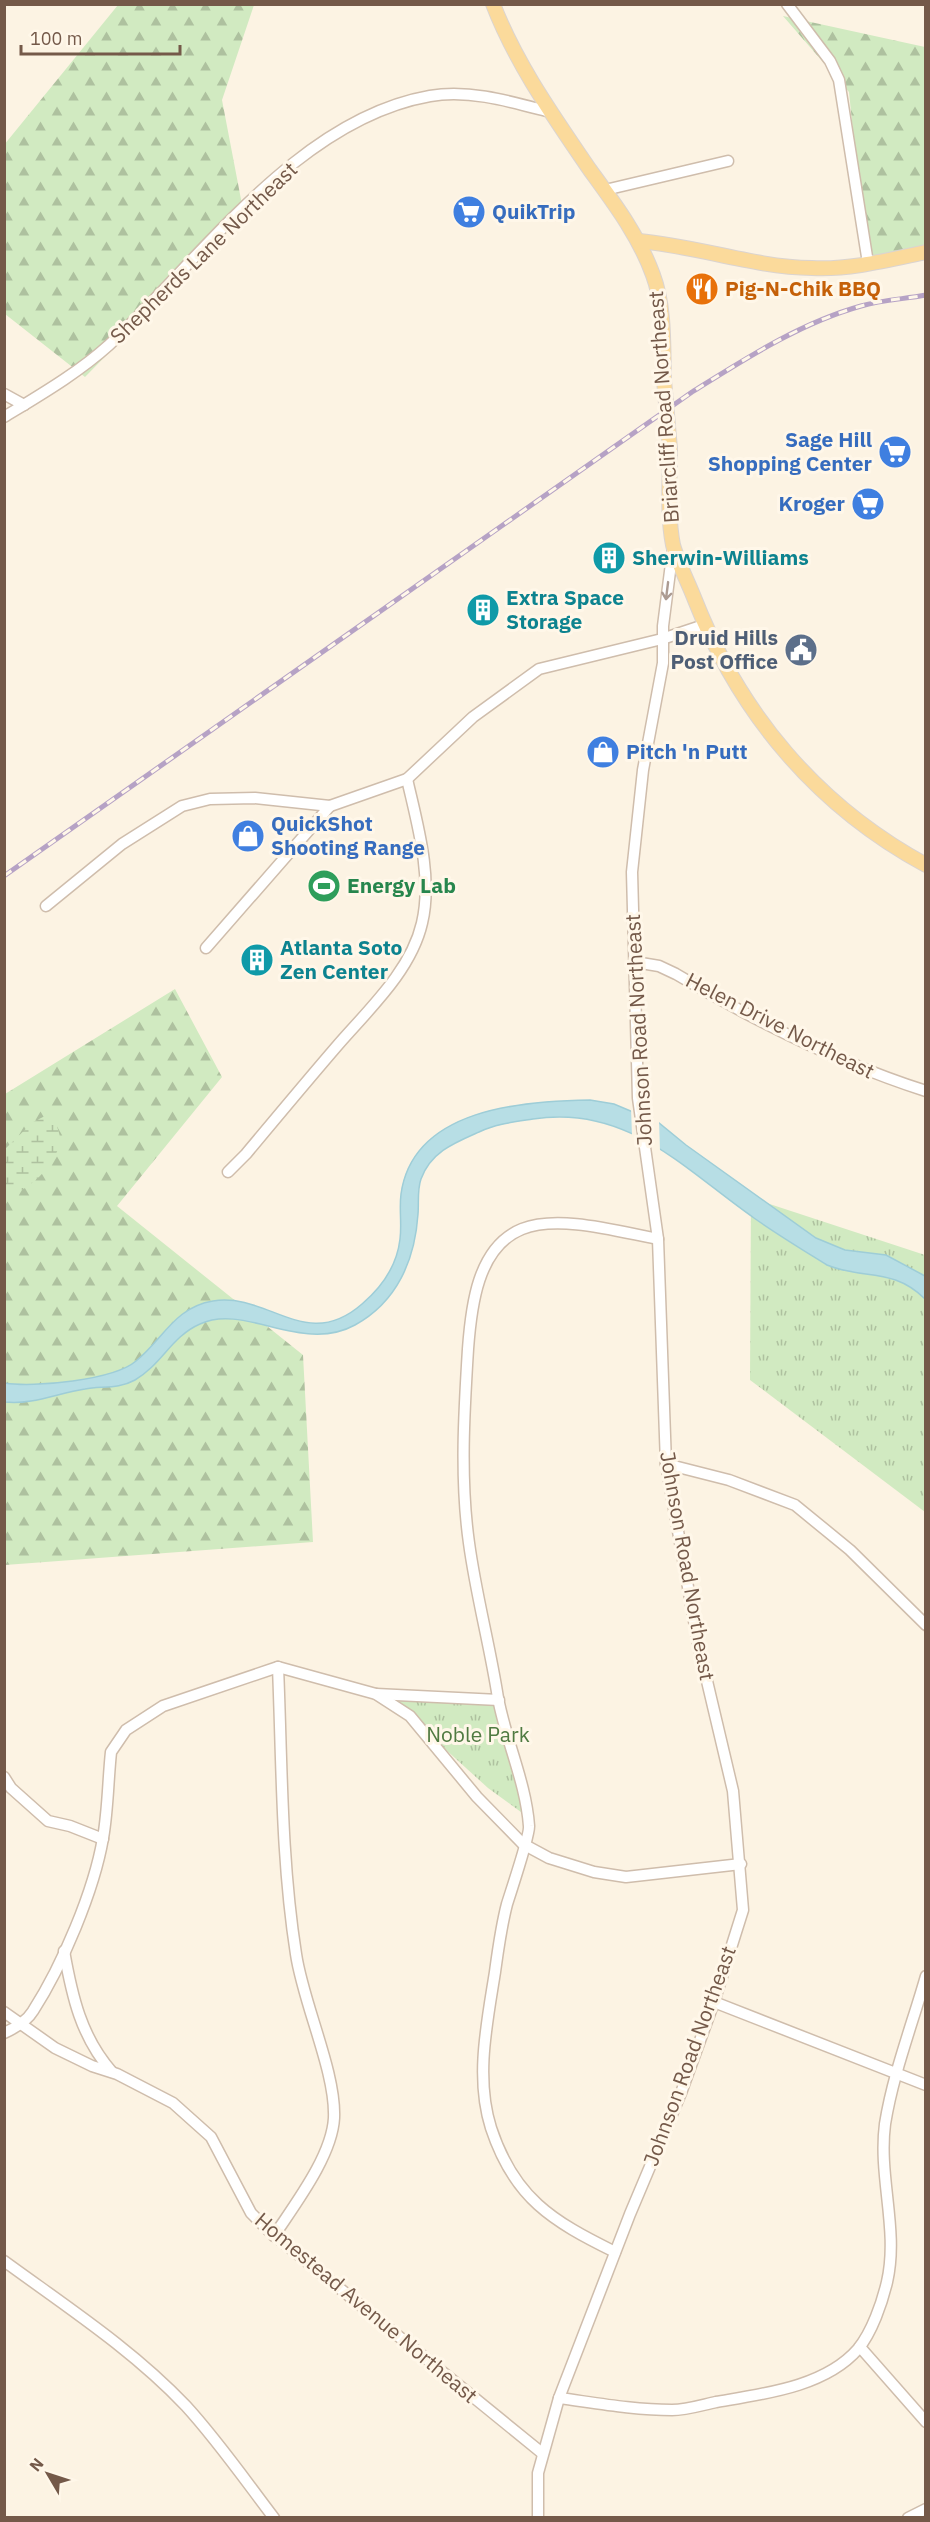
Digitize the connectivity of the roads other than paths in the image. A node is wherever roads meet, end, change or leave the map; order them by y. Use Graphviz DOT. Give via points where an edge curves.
graph roads {
  1 [pos="492,4"];
  2 [pos="787,4"];
  3 [pos="550,112"];
  4 [pos="728,161"];
  5 [pos="605,190"];
  6 [pos="639,241"];
  7 [pos="926,252"];
  8 [pos="868,263"];
  9 [pos="4,394"];
  10 [pos="24,405"];
  11 [pos="4,417"];
  12 [pos="673,544"];
  13 [pos="704,626"];
  14 [pos="662,639"];
  15 [pos="406,779"];
  16 [pos="330,806"];
  17 [pos="926,864"];
  18 [pos="46,906"];
  19 [pos="206,948"];
  20 [pos="634,962"];
  21 [pos="926,1091"];
  22 [pos="228,1172"];
  23 [pos="658,1239"];
  24 [pos="666,1464"];
  25 [pos="926,1625"];
  26 [pos="278,1667"];
  27 [pos="376,1694"];
  28 [pos="499,1700"];
  29 [pos="4,1777"];
  30 [pos="103,1839"];
  31 [pos="523,1844"];
  32 [pos="741,1864"];
  33 [pos="64,1952"];
  34 [pos="926,1976"];
  35 [pos="714,2002"];
  36 [pos="4,2012"];
  37 [pos="20,2024"];
  38 [pos="4,2033"];
  39 [pos="112,2072"];
  40 [pos="896,2075"];
  41 [pos="926,2085"];
  42 [pos="274,2235"];
  43 [pos="615,2252"];
  44 [pos="4,2261"];
  45 [pos="860,2347"];
  46 [pos="559,2398"];
  47 [pos="926,2422"];
  48 [pos="542,2453"];
  49 [pos="926,2509"];
  50 [pos="274,2517"];
  51 [pos="538,2517"];
  52 [pos="908,2517"];
  1 -- 3 [label="main road, Briarcliff Road Northeast" via="511,46"];
  2 -- 8 [label="street" via="830,61 839,80"];
  3 -- 5 [label="main road, Briarcliff Road Northeast"];
  3 -- 10 [label="street, Shepherds Lane Northeast" via="489,96 431,96 355,121 274,180 108,345"];
  4 -- 5 [label="street"];
  5 -- 6 [label="main road, Briarcliff Road Northeast"];
  6 -- 8 [label="main road" via="788,267"];
  6 -- 12 [label="main road, Briarcliff Road Northeast, bridge" via="654,277 661,319"];
  7 -- 8 [label="main road"];
  9 -- 10 [label="street"];
  10 -- 11 [label="street, Shepherds Lane Northeast"];
  12 -- 13 [label="main road, Briarcliff Road Northeast"];
  12 -- 14 [label="street, Johnson Road Northeast, one-way"];
  13 -- 14 [label="street"];
  13 -- 17 [label="main road, Briarcliff Road Northeast" via="755,716 794,763 850,816"];
  14 -- 15 [label="street" via="539,669 473,717"];
  14 -- 20 [label="street, Johnson Road Northeast" via="663,663 635,827"];
  15 -- 16 [label="street"];
  15 -- 22 [label="street" via="418,831 424,888 423,922 413,949 377,1001"];
  16 -- 18 [label="street" via="255,798 210,799 182,806 122,844"];
  16 -- 19 [label="street"];
  20 -- 21 [label="street, Helen Drive Northeast" via="676,974 866,1072"];
  20 -- 23 [label="street, Johnson Road Northeast" via="638,1098"];
  23 -- 24 [label="street, Johnson Road Northeast"];
  23 -- 28 [label="street" via="591,1225 521,1229 491,1254 477,1281 463,1426 467,1518"];
  24 -- 25 [label="street" via="729,1480 795,1505 850,1550"];
  24 -- 32 [label="street, Johnson Road Northeast" via="698,1643 733,1791"];
  26 -- 27 [label="street"];
  26 -- 30 [label="street" via="163,1706 126,1730 111,1752"];
  26 -- 42 [label="street" via="286,1875 296,1956 334,2119 323,2154"];
  27 -- 28 [label="street"];
  27 -- 31 [label="street" via="410,1716 477,1797"];
  28 -- 31 [label="street" via="530,1830"];
  29 -- 30 [label="street" via="48,1821"];
  30 -- 33 [label="street" via="81,1912"];
  31 -- 32 [label="street" via="549,1858 626,1877"];
  31 -- 43 [label="street" via="503,1917 486,2025 482,2082 490,2126 505,2163 525,2194 558,2220"];
  32 -- 35 [label="street, Johnson Road Northeast" via="743,1910"];
  33 -- 37 [label="street" via="32,2013"];
  33 -- 39 [label="street" via="78,2014"];
  34 -- 40 [label="street"];
  35 -- 40 [label="street"];
  35 -- 43 [label="street, Johnson Road Northeast"];
  36 -- 37 [label="street, Homestead Avenue Northeast"];
  37 -- 38 [label="street"];
  37 -- 39 [label="street, Homestead Avenue Northeast" via="55,2048"];
  39 -- 42 [label="street, Homestead Avenue Northeast" via="173,2103 211,2137 251,2213"];
  40 -- 41 [label="street"];
  40 -- 45 [label="street" via="885,2125 883,2169 891,2225 888,2280 879,2310"];
  42 -- 48 [label="street, Homestead Avenue Northeast"];
  43 -- 46 [label="street, Johnson Road Northeast"];
  44 -- 50 [label="street" via="164,2385 207,2430"];
  45 -- 46 [label="street" via="846,2361 782,2390 674,2410"];
  45 -- 47 [label="street"];
  46 -- 48 [label="street, Johnson Road Northeast"];
  48 -- 51 [label="street, Johnson Road Northeast"];
  49 -- 52 [label="street"];
}
